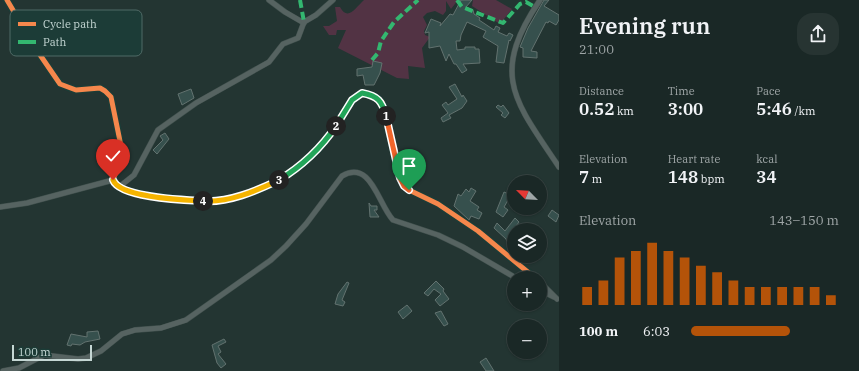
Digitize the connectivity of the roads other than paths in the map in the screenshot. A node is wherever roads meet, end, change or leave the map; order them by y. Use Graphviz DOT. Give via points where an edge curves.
graph roads {
  1 [pos="7,0"];
  2 [pos="269,0"];
  3 [pos="333,0"];
  4 [pos="540,0"];
  5 [pos="13,10"];
  6 [pos="304,23"];
  7 [pos="41,56"];
  8 [pos="559,167"];
  9 [pos="113,180"];
  10 [pos="119,187"];
  11 [pos="0,207"];
  12 [pos="527,271"];
  13 [pos="507,273"];
  14 [pos="547,289"];
  15 [pos="547,294"];
  16 [pos="558,299"];
  17 [pos="3,371"];
  1 -- 5 [label="street"];
  2 -- 6 [label="street"];
  3 -- 6 [label="street"];
  4 -- 8 [label="street" via="523,30 514,53 511,82 527,121"];
  6 -- 10 [label="street" via="298,38 283,44 269,62 196,103 158,130 134,174"];
  7 -- 9 [label="street" via="60,84 76,90 100,88 114,102 122,156"];
  9 -- 10 [label="street"];
  9 -- 11 [label="street" via="27,203"];
  10 -- 12 [label="street" via="140,194 209,201 228,199 262,188 301,165 321,147 352,100 362,93 370,94 382,102 404,186 438,204 478,231"];
  13 -- 17 [label="street" via="438,235 393,220 368,178 356,172 349,172 342,176 306,224 271,260 186,320 161,328 122,334 86,358 44,355 19,368"];
  14 -- 16 [label="street"];
  15 -- 16 [label="street"];
}
